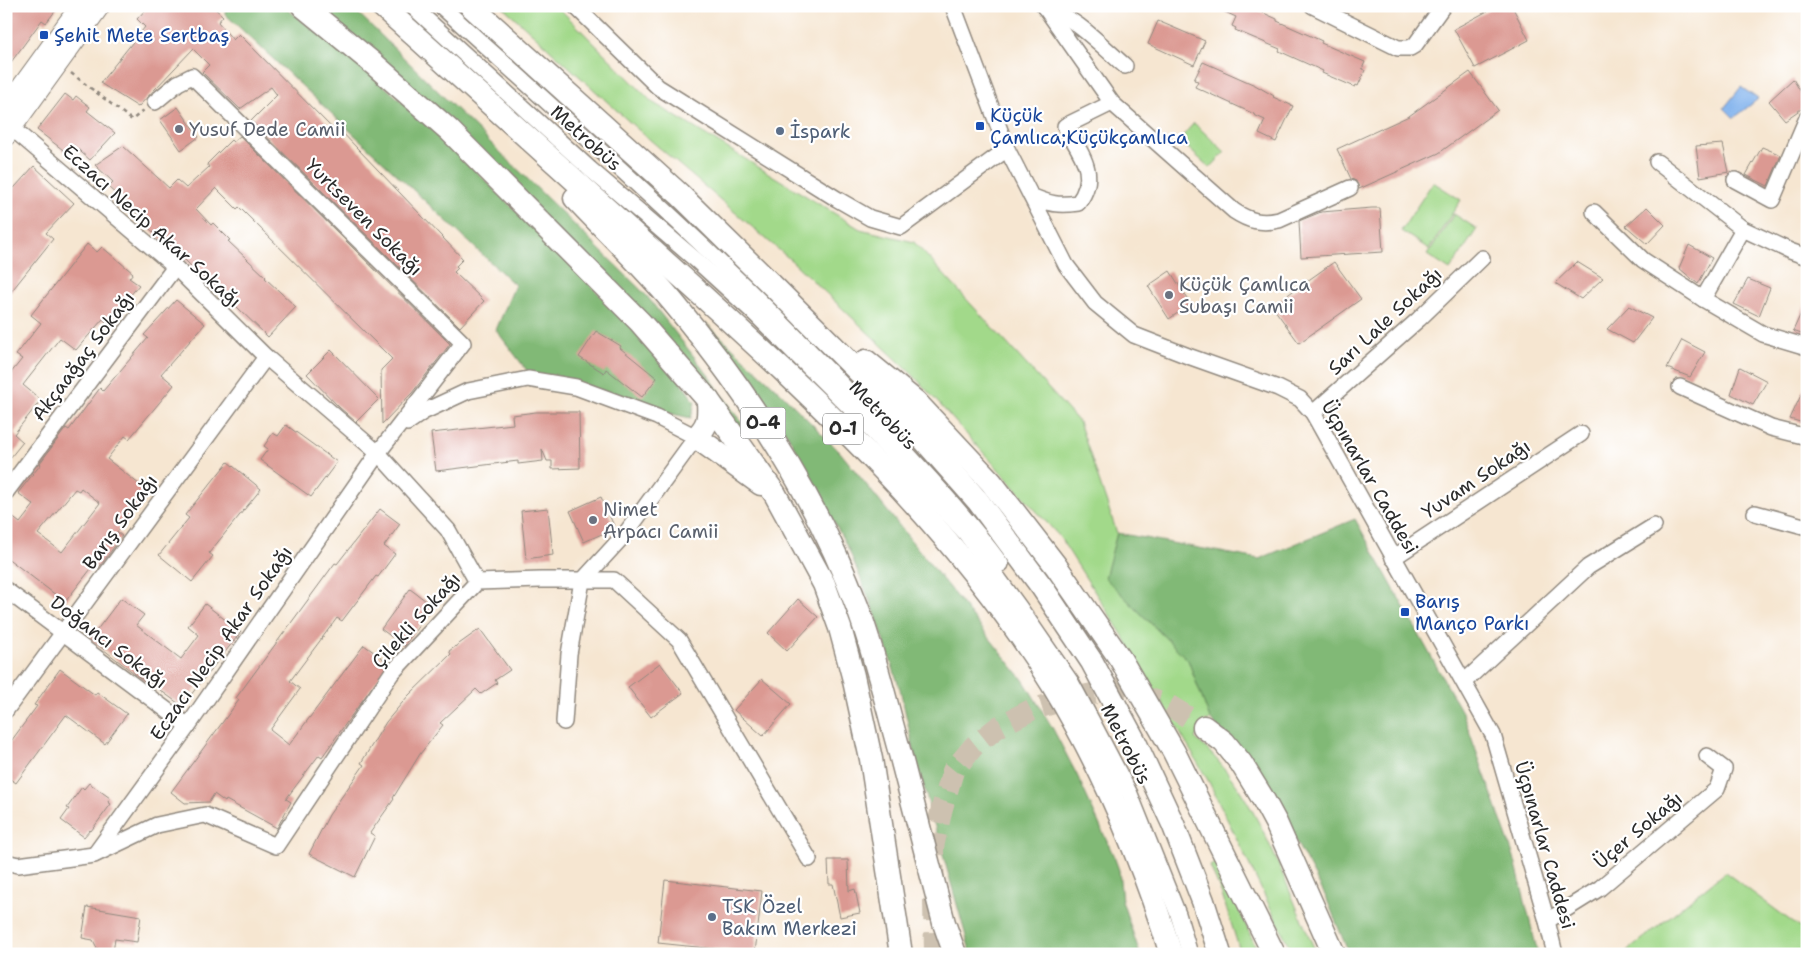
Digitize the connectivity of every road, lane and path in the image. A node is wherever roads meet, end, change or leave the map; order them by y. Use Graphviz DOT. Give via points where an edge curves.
graph roads {
  1 [pos="80,6"];
  2 [pos="100,6"];
  3 [pos="303,6"];
  4 [pos="381,6"];
  5 [pos="412,6"];
  6 [pos="442,6"];
  7 [pos="471,6"];
  8 [pos="575,6"];
  9 [pos="954,6"];
  10 [pos="1313,6"];
  11 [pos="1443,6"];
  12 [pos="1045,7"];
  13 [pos="58,63"];
  14 [pos="1125,66"];
  15 [pos="155,102"];
  16 [pos="1112,103"];
  17 [pos="6,108"];
  18 [pos="1807,118"];
  19 [pos="8,131"];
  20 [pos="1007,149"];
  21 [pos="1657,162"];
  22 [pos="1735,180"];
  23 [pos="1350,188"];
  24 [pos="1031,196"];
  25 [pos="1594,212"];
  26 [pos="1743,229"];
  27 [pos="1807,257"];
  28 [pos="1482,258"];
  29 [pos="175,267"];
  30 [pos="776,289"];
  31 [pos="1703,299"];
  32 [pos="1807,347"];
  33 [pos="266,357"];
  34 [pos="1680,386"];
  35 [pos="708,400"];
  36 [pos="1314,413"];
  37 [pos="1582,434"];
  38 [pos="696,437"];
  39 [pos="1807,437"];
  40 [pos="378,453"];
  41 [pos="6,492"];
  42 [pos="775,494"];
  43 [pos="1755,513"];
  44 [pos="1654,526"];
  45 [pos="1807,527"];
  46 [pos="1393,558"];
  47 [pos="582,581"];
  48 [pos="477,582"];
  49 [pos="6,590"];
  50 [pos="63,632"];
  51 [pos="1464,682"];
  52 [pos="6,710"];
  53 [pos="564,722"];
  54 [pos="188,726"];
  55 [pos="1204,727"];
  56 [pos="1707,756"];
  57 [pos="94,855"];
  58 [pos="808,859"];
  59 [pos="6,862"];
  60 [pos="1548,921"];
  61 [pos="901,954"];
  62 [pos="955,954"];
  63 [pos="1171,954"];
  64 [pos="1190,954"];
  65 [pos="1199,954"];
  66 [pos="1220,954"];
  67 [pos="1274,954"];
  68 [pos="1334,954"];
  69 [pos="1555,954"];
  1 -- 17 [label="main road"];
  2 -- 13 [label="main road"];
  3 -- 35 [label="highway" via="449,130 640,322"];
  4 -- 62 [label="highway, O-4" via="562,184 672,300 764,424 800,485 857,606 876,663"];
  4 -- 63 [label="highway, O-1" via="763,351 908,496 952,545 1052,684 1093,760 1127,832"];
  5 -- 64 [label="street, Metrobüs" via="590,169 752,310 858,416 966,534 1071,682 1093,723 1130,794 1178,914"];
  6 -- 65 [label="street, Metrobüs" via="605,154 813,354 928,474 976,530 1029,602 1101,717 1138,790 1164,852"];
  7 -- 30 [label="highway, O-1" via="678,194"];
  8 -- 20 [label="street" via="658,87 870,218 900,227"];
  9 -- 20 [label="street, Üçpınarlar Caddesi"];
  10 -- 11 [label="street" via="1404,49 1414,45"];
  12 -- 14 [label="street" via="1070,19"];
  12 -- 16 [label="street"];
  13 -- 15 [label="path" via="132,120"];
  13 -- 19 [label="main road"];
  15 -- 40 [label="street, Yurtseven Sokağı" via="192,76 463,343"];
  16 -- 23 [label="street" via="1247,219 1269,223 1279,220"];
  16 -- 24 [label="street" via="1064,126 1087,164 1089,182 1086,194 1078,203 1062,206"];
  18 -- 22 [label="street" via="1772,200"];
  19 -- 29 [label="street, Eczacı Necip Akar Sokağı" via="27,141"];
  20 -- 24 [label="street, Üçpınarlar Caddesi"];
  21 -- 26 [label="street"];
  24 -- 36 [label="street, Üçpınarlar Caddesi" via="1066,265 1095,303 1134,335 1278,388 1300,399"];
  25 -- 31 [label="street" via="1643,260"];
  26 -- 27 [label="street"];
  26 -- 31 [label="street"];
  28 -- 36 [label="street, Sarı Lale Sokağı"];
  29 -- 33 [label="street, Eczacı Necip Akar Sokağı"];
  29 -- 41 [label="street, Akçaağaç Sokağı"];
  30 -- 66 [label="highway, O-1" via="902,415 978,501 1087,654 1134,740 1173,824"];
  30 -- 67 [label="highway" via="916,402 991,482 1056,566 1121,660 1174,752"];
  31 -- 32 [label="street" via="1763,334"];
  33 -- 40 [label="street, Eczacı Necip Akar Sokağı"];
  33 -- 50 [label="street, Barış Sokağı"];
  34 -- 39 [label="street" via="1771,428"];
  35 -- 38 [label="highway" via="709,413 704,429"];
  35 -- 42 [label="highway"];
  36 -- 46 [label="street, Üçpınarlar Caddesi"];
  37 -- 46 [label="street, Yuvam Sokağı"];
  38 -- 40 [label="street" via="657,417 576,387 528,379 468,391 423,412 408,422"];
  38 -- 42 [label="highway"];
  38 -- 47 [label="street" via="626,533"];
  40 -- 48 [label="street, Eczacı Necip Akar Sokağı" via="448,530"];
  40 -- 54 [label="street, Eczacı Necip Akar Sokağı"];
  42 -- 61 [label="highway" via="824,584 854,676 871,759"];
  43 -- 45 [label="street"];
  44 -- 51 [label="street" via="1588,567"];
  46 -- 51 [label="street, Üçpınarlar Caddesi"];
  47 -- 48 [label="street, Çilekli Sokağı"];
  47 -- 53 [label="street" via="569,654"];
  47 -- 58 [label="street, Çilekli Sokağı" via="614,580 679,640"];
  48 -- 57 [label="street, Çilekli Sokağı" via="391,674 276,846 205,815 157,825"];
  49 -- 50 [label="street, Doğancı Sokağı"];
  50 -- 52 [label="street, Barış Sokağı"];
  50 -- 54 [label="street, Doğancı Sokağı"];
  51 -- 60 [label="street, Üçpınarlar Caddesi" via="1493,735"];
  54 -- 57 [label="street, Eczacı Necip Akar Sokağı"];
  55 -- 68 [label="highway" via="1224,742 1262,797"];
  56 -- 60 [label="street, Üçer Sokağı" via="1724,769 1717,789 1600,888"];
  57 -- 59 [label="street" via="18,865"];
  60 -- 69 [label="street, Üçpınarlar Caddesi"];
}
